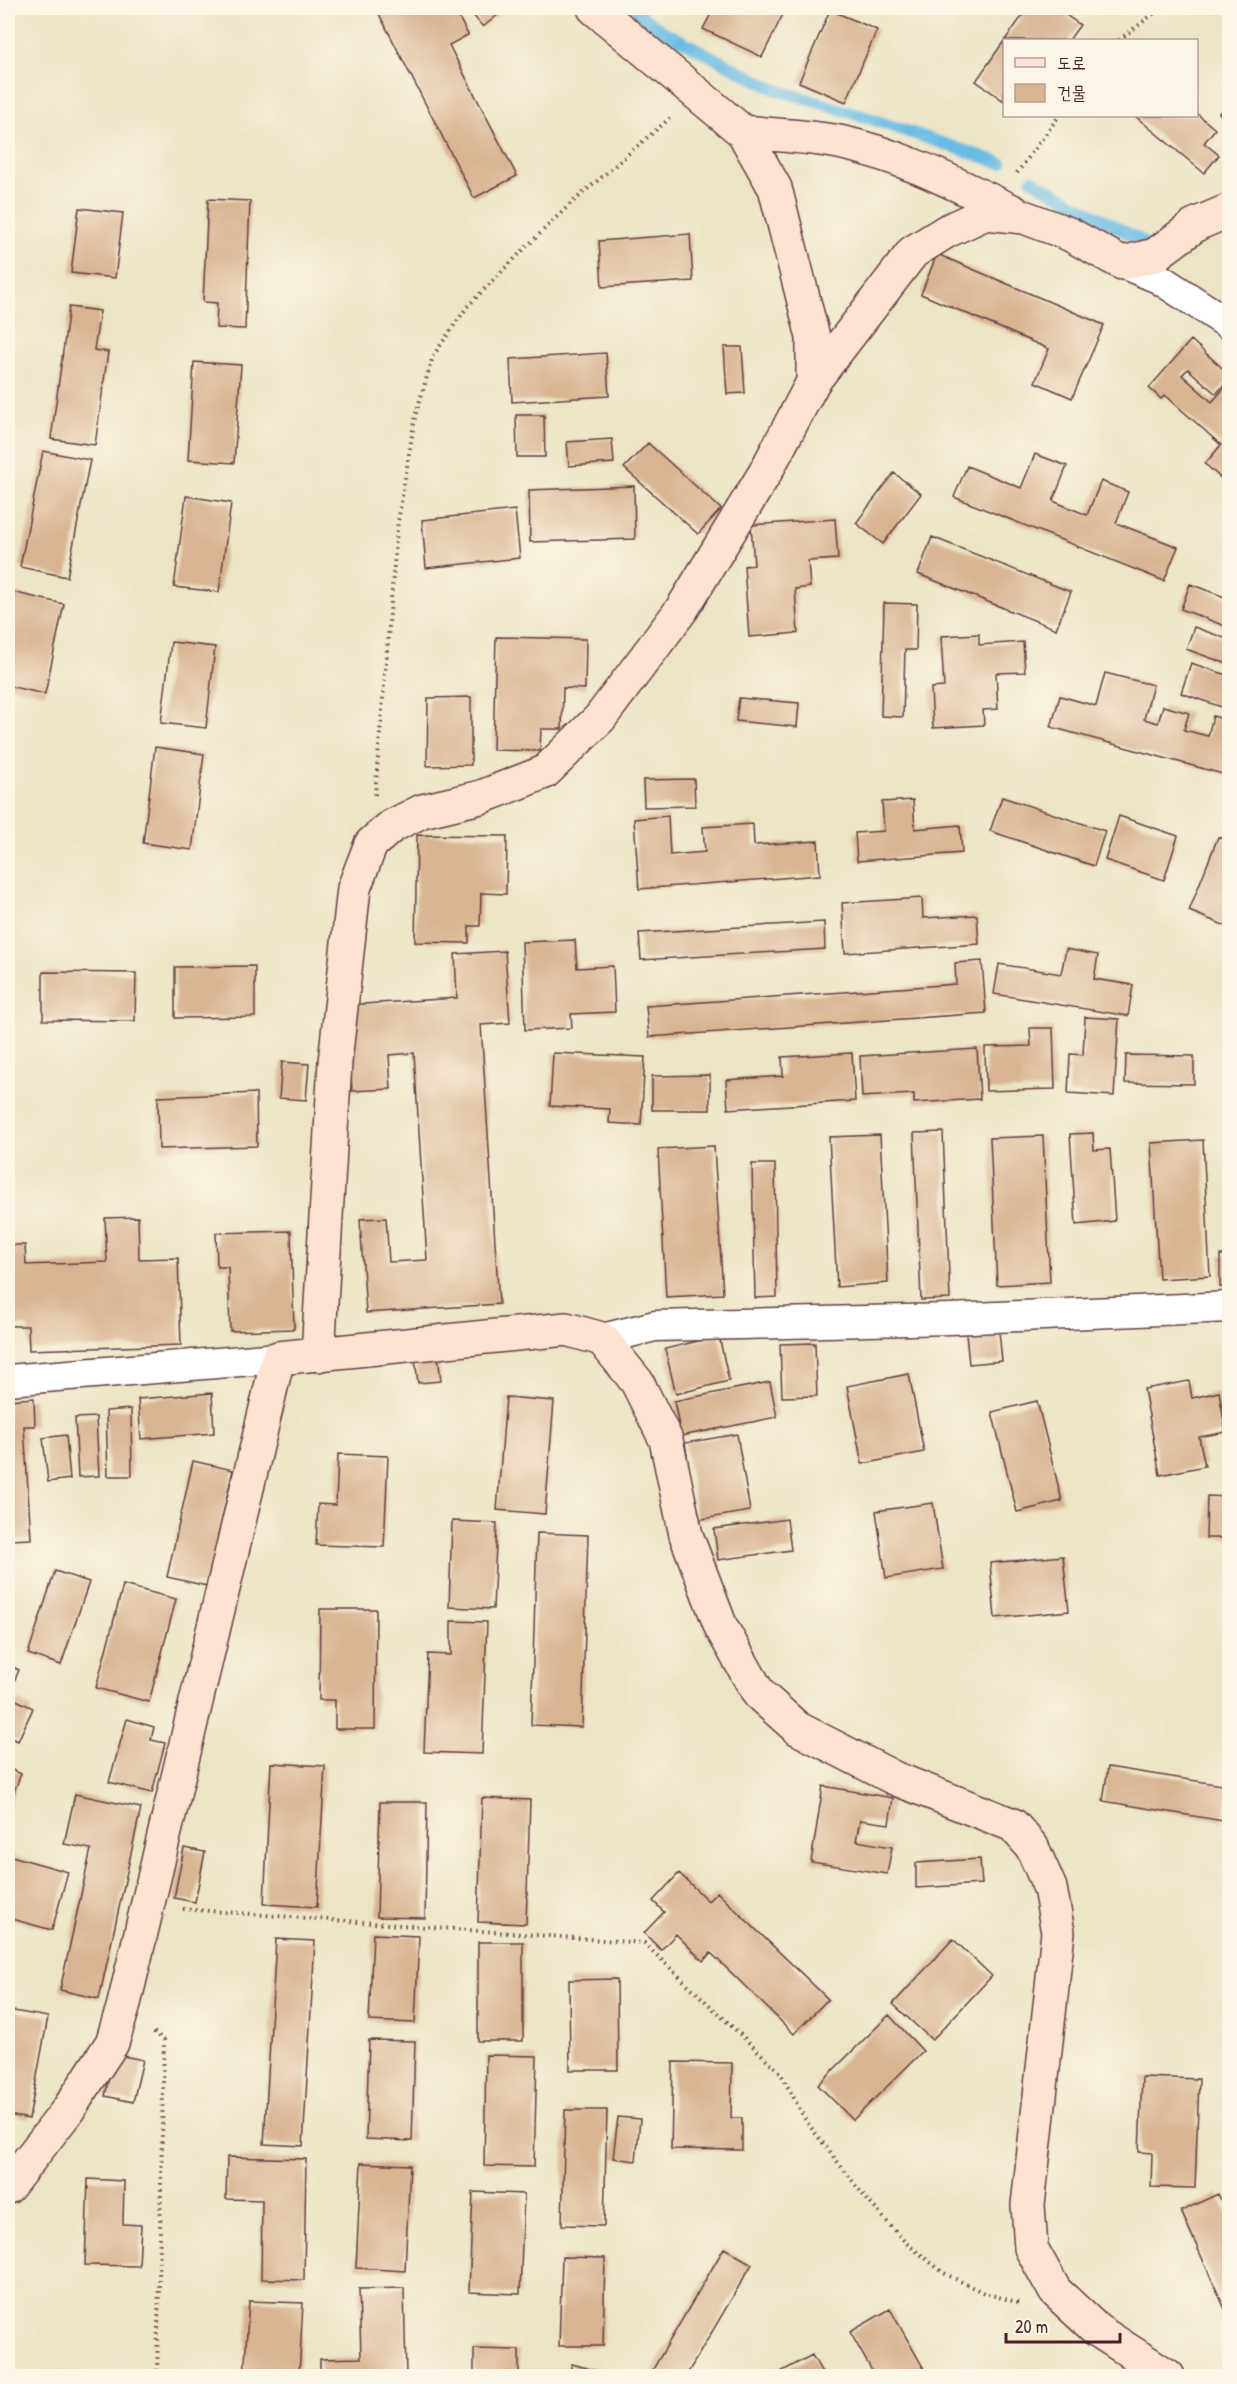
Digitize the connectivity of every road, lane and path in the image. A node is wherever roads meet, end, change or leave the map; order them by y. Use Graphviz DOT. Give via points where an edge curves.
graph roads {
  1 [pos="594,8"];
  2 [pos="1161,8"];
  3 [pos="1120,39"];
  4 [pos="697,94"];
  5 [pos="1058,117"];
  6 [pos="743,132"];
  7 [pos="1010,210"];
  8 [pos="1230,210"];
  9 [pos="1122,262"];
  10 [pos="1230,325"];
  11 [pos="813,382"];
  12 [pos="371,844"];
  13 [pos="1230,1307"];
  14 [pos="603,1339"];
  15 [pos="318,1355"];
  16 [pos="278,1358"];
  17 [pos="8,1380"];
  18 [pos="146,1906"];
  19 [pos="123,2008"];
  20 [pos="8,2187"];
  21 [pos="1055,2291"];
  22 [pos="157,2376"];
  23 [pos="1168,2376"];
  1 -- 4 [label="street"];
  2 -- 3 [label="path"];
  4 -- 6 [label="street"];
  4 -- 12 [label="path" via="568,206 504,269 467,307 433,356 415,417 397,528"];
  5 -- 7 [label="path"];
  6 -- 7 [label="street" via="838,142 932,172"];
  6 -- 11 [label="street" via="775,188 813,337"];
  7 -- 9 [label="street" via="1069,234"];
  7 -- 11 [label="street" via="986,213 913,252"];
  8 -- 9 [label="street" via="1197,224 1155,255"];
  9 -- 10 [label="street" via="1158,278"];
  11 -- 12 [label="street" via="765,473 682,609 600,718 544,772 481,797 422,811 392,826"];
  12 -- 15 [label="street" via="354,888 336,1051"];
  13 -- 14 [label="street" via="655,1326"];
  14 -- 15 [label="street" via="566,1329"];
  14 -- 21 [label="street" via="637,1382 666,1440 686,1535 721,1627 759,1694 797,1728 894,1778 1013,1825 1032,1847 1050,1888 1058,1932 1028,2205 1032,2248"];
  15 -- 16 [label="street"];
  16 -- 17 [label="street"];
  16 -- 18 [label="street"];
  18 -- 19 [label="street"];
  18 -- 21 [label="path" via="644,1943 780,2072 806,2121 906,2243 944,2273 984,2293 1018,2303"];
  19 -- 20 [label="street" via="112,2043 68,2110"];
  19 -- 22 [label="path" via="164,2040"];
  21 -- 23 [label="street" via="1097,2330"];
}
